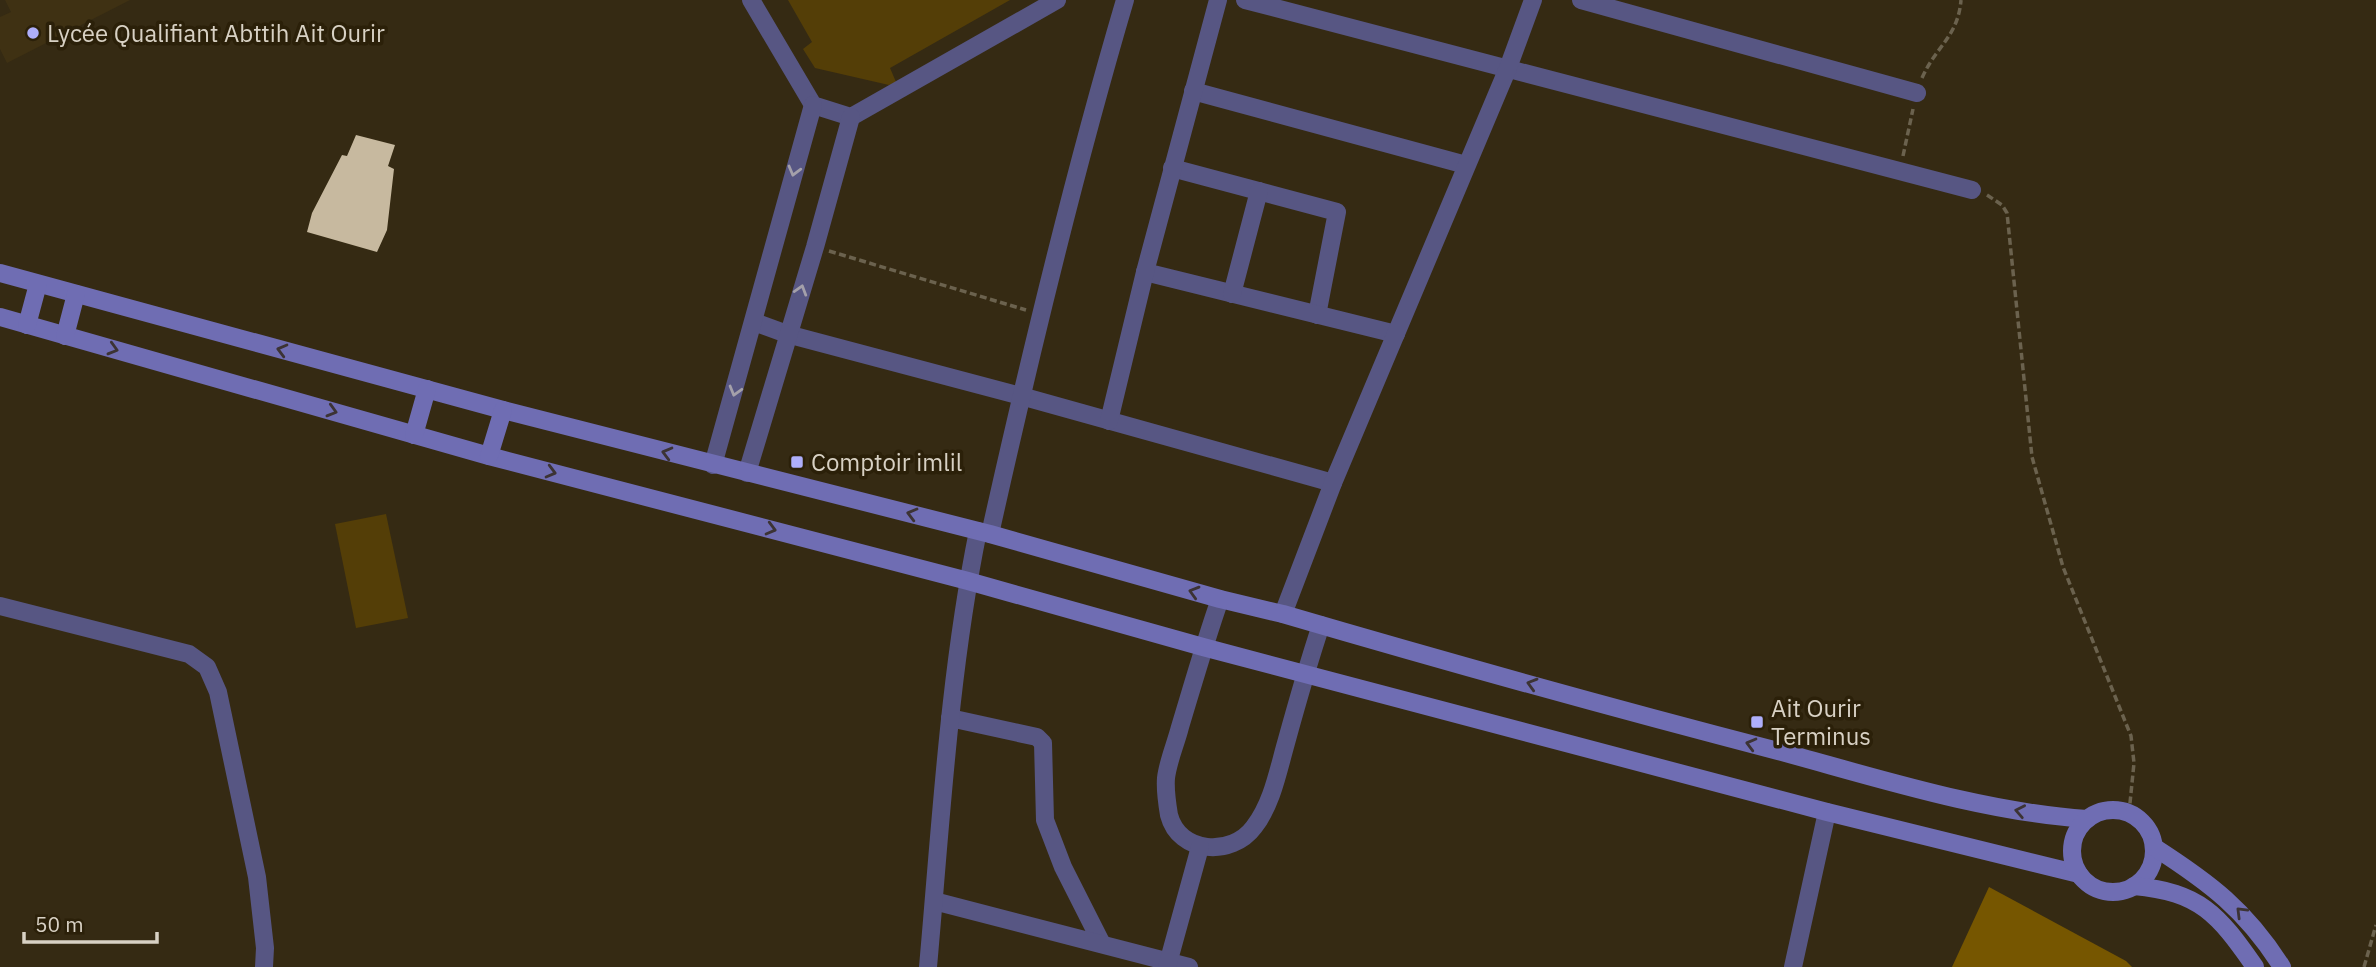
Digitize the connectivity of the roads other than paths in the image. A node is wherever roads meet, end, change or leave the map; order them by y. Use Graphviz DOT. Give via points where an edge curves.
graph roads {
  1 [pos="751,0"];
  2 [pos="1057,0"];
  3 [pos="1125,0"];
  4 [pos="1218,0"];
  5 [pos="1245,0"];
  6 [pos="1533,0"];
  7 [pos="1581,0"];
  8 [pos="1639,8"];
  9 [pos="1508,68"];
  10 [pos="1193,91"];
  11 [pos="1917,93"];
  12 [pos="813,105"];
  13 [pos="851,117"];
  14 [pos="1466,165"];
  15 [pos="1172,168"];
  16 [pos="1972,190"];
  17 [pos="1259,191"];
  18 [pos="1144,272"];
  19 [pos="0,273"];
  20 [pos="38,284"];
  21 [pos="76,294"];
  22 [pos="1232,294"];
  23 [pos="1317,315"];
  24 [pos="0,317"];
  25 [pos="754,322"];
  26 [pos="27,325"];
  27 [pos="788,334"];
  28 [pos="1396,334"];
  29 [pos="65,335"];
  30 [pos="427,389"];
  31 [pos="1021,396"];
  32 [pos="503,410"];
  33 [pos="1109,421"];
  34 [pos="414,435"];
  35 [pos="489,456"];
  36 [pos="713,465"];
  37 [pos="747,473"];
  38 [pos="1333,483"];
  39 [pos="984,533"];
  40 [pos="968,581"];
  41 [pos="1220,600"];
  42 [pos="0,606"];
  43 [pos="1283,614"];
  44 [pos="1321,625"];
  45 [pos="1203,647"];
  46 [pos="1305,672"];
  47 [pos="950,718"];
  48 [pos="1827,812"];
  49 [pos="2087,819"];
  50 [pos="2154,847"];
  51 [pos="1200,848"];
  52 [pos="2079,874"];
  53 [pos="2134,887"];
  54 [pos="934,901"];
  55 [pos="1102,944"];
  56 [pos="1168,964"];
  57 [pos="264,967"];
  58 [pos="928,967"];
  59 [pos="1189,967"];
  60 [pos="1793,967"];
  61 [pos="2255,967"];
  62 [pos="2282,967"];
  1 -- 12 [label="street"];
  2 -- 13 [label="street"];
  3 -- 31 [label="street"];
  4 -- 10 [label="street"];
  5 -- 9 [label="street"];
  6 -- 9 [label="street"];
  7 -- 8 [label="street"];
  8 -- 11 [label="street"];
  9 -- 14 [label="street"];
  9 -- 16 [label="street"];
  10 -- 14 [label="street"];
  10 -- 15 [label="street"];
  12 -- 13 [label="street"];
  12 -- 25 [label="street, one-way"];
  27 -- 13 [label="street, one-way"];
  14 -- 28 [label="street"];
  15 -- 17 [label="street"];
  15 -- 18 [label="street"];
  17 -- 22 [label="street"];
  17 -- 23 [label="street" via="1337,212"];
  18 -- 22 [label="street"];
  18 -- 33 [label="street"];
  19 -- 20 [label="main road"];
  20 -- 21 [label="main road"];
  20 -- 26 [label="main road"];
  21 -- 29 [label="main road"];
  30 -- 21 [label="main road, one-way"];
  22 -- 23 [label="street"];
  23 -- 28 [label="street"];
  24 -- 26 [label="main road"];
  25 -- 27 [label="street"];
  25 -- 36 [label="street, one-way"];
  26 -- 29 [label="main road"];
  27 -- 31 [label="street"];
  27 -- 37 [label="street"];
  28 -- 38 [label="street"];
  29 -- 34 [label="main road, one-way"];
  30 -- 32 [label="main road"];
  30 -- 34 [label="main road"];
  31 -- 33 [label="street"];
  31 -- 39 [label="street"];
  32 -- 35 [label="main road"];
  36 -- 32 [label="main road, one-way"];
  33 -- 38 [label="street"];
  34 -- 35 [label="main road"];
  35 -- 40 [label="main road, one-way"];
  36 -- 37 [label="main road"];
  39 -- 37 [label="main road, one-way"];
  38 -- 43 [label="street"];
  39 -- 40 [label="street"];
  41 -- 39 [label="main road, one-way"];
  40 -- 45 [label="main road"];
  40 -- 47 [label="street"];
  41 -- 43 [label="main road"];
  41 -- 45 [label="street"];
  42 -- 57 [label="street" via="189,654 207,667 218,692 257,877"];
  43 -- 44 [label="main road"];
  44 -- 46 [label="street"];
  49 -- 44 [label="main road, one-way" via="2026,813 1852,771"];
  45 -- 46 [label="main road"];
  45 -- 51 [label="street" via="1166,776 1170,819 1177,831"];
  46 -- 48 [label="main road"];
  46 -- 51 [label="street" via="1263,814 1236,842 1222,848"];
  47 -- 54 [label="street"];
  47 -- 55 [label="street" via="1037,737 1042,743 1045,820"];
  48 -- 52 [label="main road"];
  48 -- 60 [label="street"];
  49 -- 50 [label="main road" via="2100,812 2129,813 2151,833"];
  49 -- 52 [label="main road" via="2073,845"];
  50 -- 53 [label="main road" via="2153,863"];
  62 -- 50 [label="main road, one-way" via="2249,920 2225,896"];
  51 -- 56 [label="street"];
  52 -- 53 [label="main road" via="2104,891"];
  53 -- 61 [label="main road" via="2164,889 2201,905 2224,926"];
  54 -- 55 [label="street"];
  54 -- 58 [label="street"];
  55 -- 56 [label="street"];
  56 -- 59 [label="street"];
}
